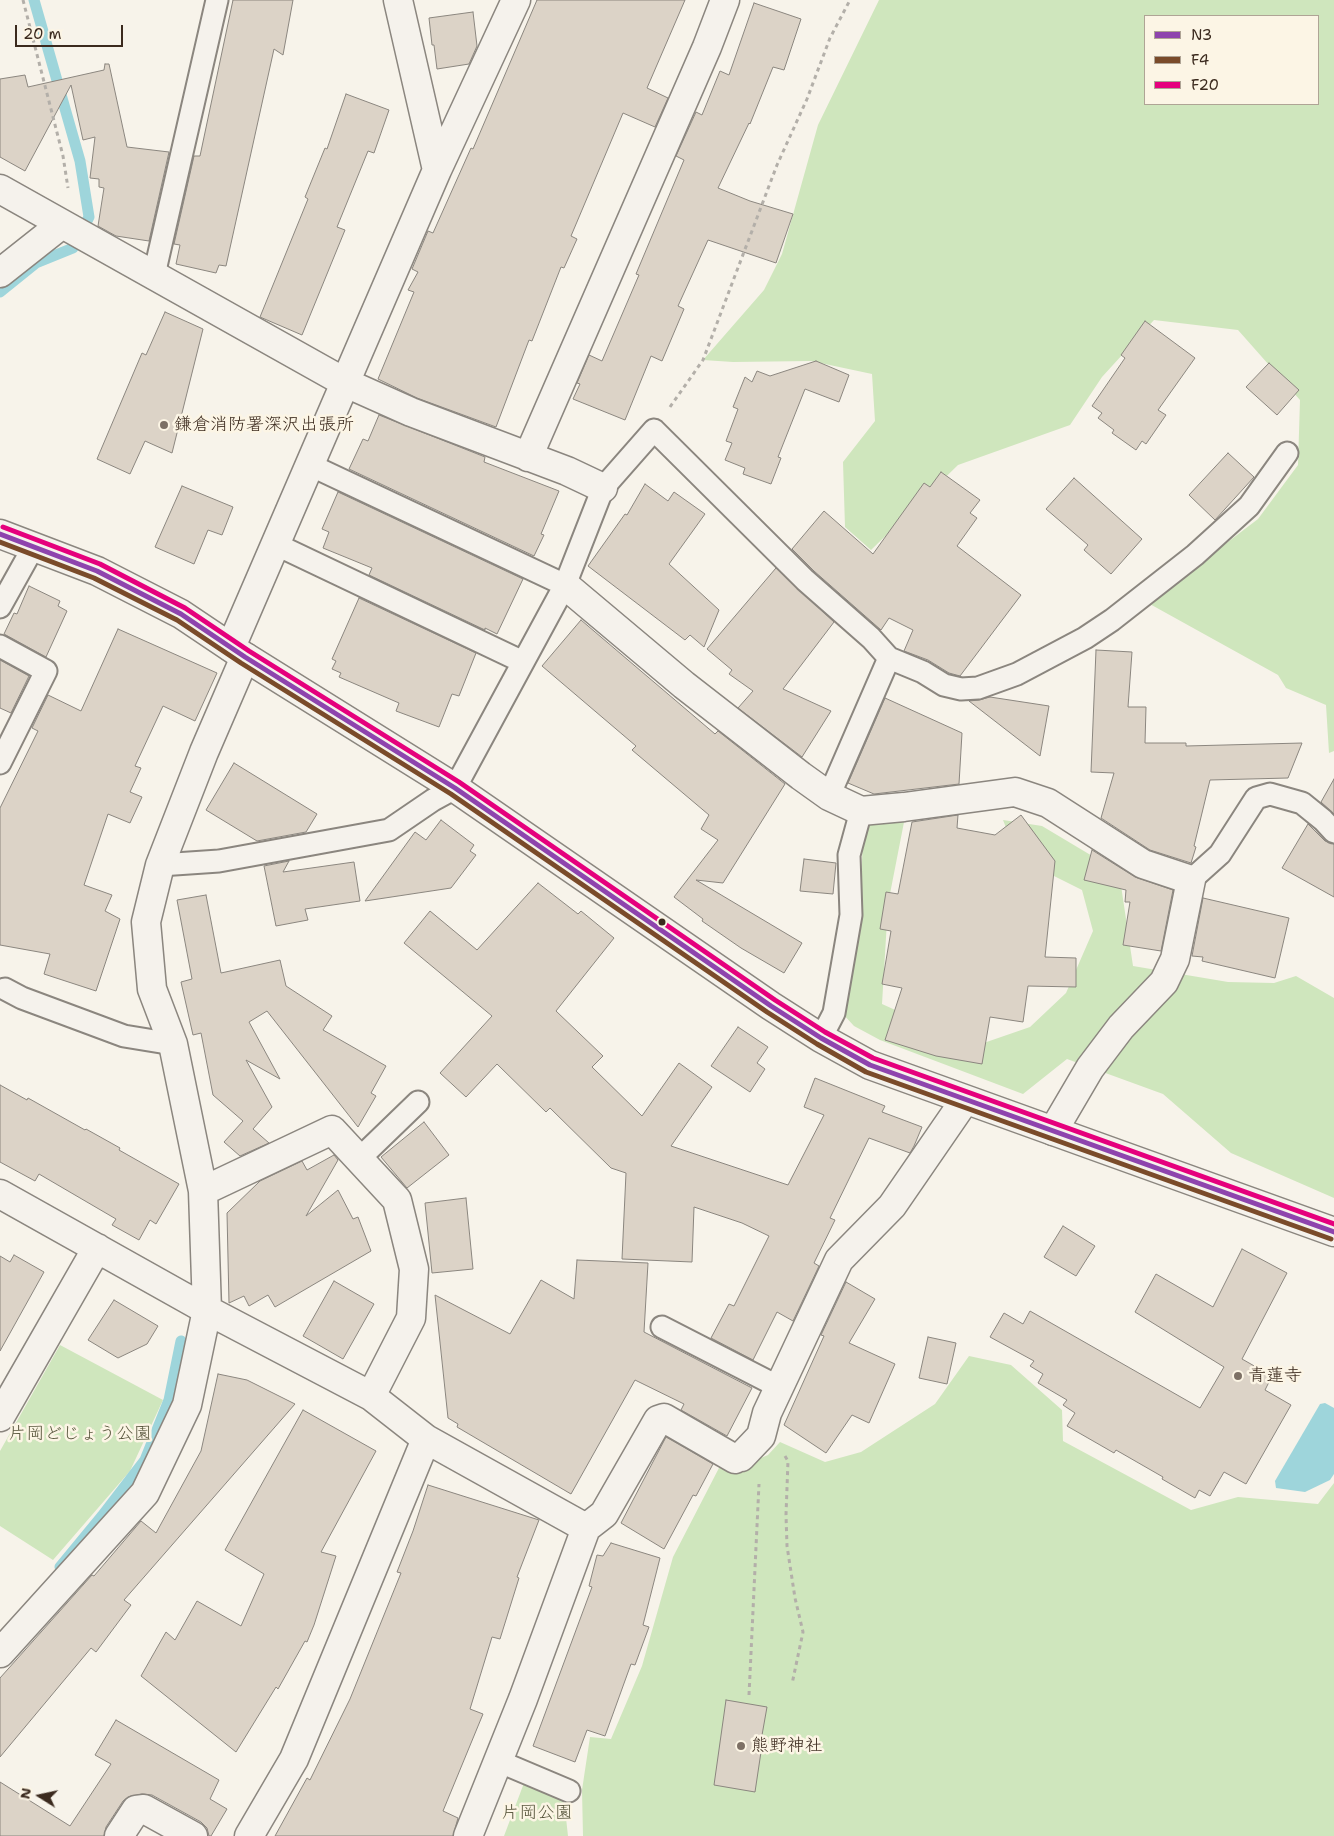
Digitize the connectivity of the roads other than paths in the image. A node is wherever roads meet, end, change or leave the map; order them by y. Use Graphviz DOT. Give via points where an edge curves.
graph roads {
  1 [pos="217,0"];
  2 [pos="398,0"];
  3 [pos="516,0"];
  4 [pos="725,0"];
  5 [pos="437,170"];
  6 [pos="0,189"];
  7 [pos="62,224"];
  8 [pos="0,273"];
  9 [pos="154,275"];
  10 [pos="346,383"];
  11 [pos="1288,453"];
  12 [pos="528,457"];
  13 [pos="310,465"];
  14 [pos="603,488"];
  15 [pos="0,534"];
  16 [pos="276,544"];
  17 [pos="34,546"];
  18 [pos="565,585"];
  19 [pos="0,607"];
  20 [pos="0,646"];
  21 [pos="238,652"];
  22 [pos="889,658"];
  23 [pos="522,662"];
  24 [pos="0,763"];
  25 [pos="455,788"];
  26 [pos="829,796"];
  27 [pos="861,811"];
  28 [pos="1334,832"];
  29 [pos="160,866"];
  30 [pos="1191,880"];
  31 [pos="5,989"];
  32 [pos="821,1038"];
  33 [pos="173,1044"];
  34 [pos="964,1100"];
  35 [pos="418,1102"];
  36 [pos="1053,1131"];
  37 [pos="359,1159"];
  38 [pos="203,1191"];
  39 [pos="0,1194"];
  40 [pos="1334,1232"];
  41 [pos="97,1248"];
  42 [pos="207,1310"];
  43 [pos="662,1327"];
  44 [pos="779,1387"];
  45 [pos="371,1396"];
  46 [pos="0,1418"];
  47 [pos="426,1439"];
  48 [pos="586,1528"];
  49 [pos="0,1653"];
  50 [pos="498,1761"];
  51 [pos="569,1790"];
  52 [pos="119,1836"];
  53 [pos="193,1836"];
  54 [pos="249,1836"];
  55 [pos="468,1836"];
  1 -- 9 [label="lane"];
  2 -- 5 [label="street"];
  3 -- 5 [label="street"];
  4 -- 12 [label="street"];
  5 -- 10 [label="street"];
  6 -- 7 [label="street"];
  7 -- 8 [label="street"];
  7 -- 9 [label="street"];
  9 -- 10 [label="street"];
  10 -- 12 [label="street"];
  10 -- 13 [label="street"];
  11 -- 22 [label="lane" via="1249,506 1195,555 1112,620 1042,662 978,688 961,689 944,685"];
  12 -- 14 [label="street"];
  13 -- 16 [label="street"];
  13 -- 18 [label="lane"];
  14 -- 18 [label="lane"];
  14 -- 22 [label="lane" via="654,430 805,580"];
  15 -- 17 [label="street"];
  16 -- 21 [label="street"];
  16 -- 23 [label="lane"];
  17 -- 19 [label="lane"];
  17 -- 21 [label="street" via="96,571 180,614"];
  18 -- 23 [label="lane"];
  18 -- 26 [label="street" via="684,685"];
  20 -- 24 [label="lane" via="46,671"];
  21 -- 25 [label="street"];
  21 -- 29 [label="street"];
  22 -- 26 [label="lane"];
  23 -- 25 [label="lane"];
  25 -- 29 [label="lane" via="389,830 219,861"];
  25 -- 32 [label="street"];
  26 -- 27 [label="street"];
  27 -- 30 [label="street" via="1015,792 1048,803 1143,864"];
  27 -- 32 [label="lane" via="849,855 851,915 848,934 834,1013"];
  28 -- 30 [label="lane" via="1302,802 1270,794 1256,798 1220,854"];
  29 -- 33 [label="street" via="146,922 152,989"];
  30 -- 36 [label="street" via="1174,959 1164,982 1121,1027 1090,1068"];
  31 -- 33 [label="lane" via="124,1036"];
  32 -- 34 [label="street" via="870,1065"];
  33 -- 38 [label="street"];
  34 -- 36 [label="street"];
  34 -- 44 [label="street" via="892,1206 839,1260"];
  35 -- 37 [label="lane"];
  36 -- 40 [label="street"];
  37 -- 38 [label="street" via="332,1130"];
  37 -- 45 [label="street" via="397,1200 414,1268 411,1318"];
  38 -- 42 [label="street"];
  39 -- 41 [label="street"];
  41 -- 42 [label="street"];
  41 -- 46 [label="street"];
  42 -- 45 [label="street"];
  42 -- 49 [label="street" via="187,1405 145,1493"];
  43 -- 44 [label="lane"];
  44 -- 48 [label="street" via="762,1431 738,1458 664,1418 658,1420 604,1514"];
  45 -- 47 [label="street"];
  47 -- 48 [label="street"];
  47 -- 54 [label="street" via="294,1760"];
  48 -- 50 [label="street"];
  50 -- 51 [label="lane"];
  50 -- 55 [label="street"];
  52 -- 53 [label="street" via="136,1810 144,1809"];
}
